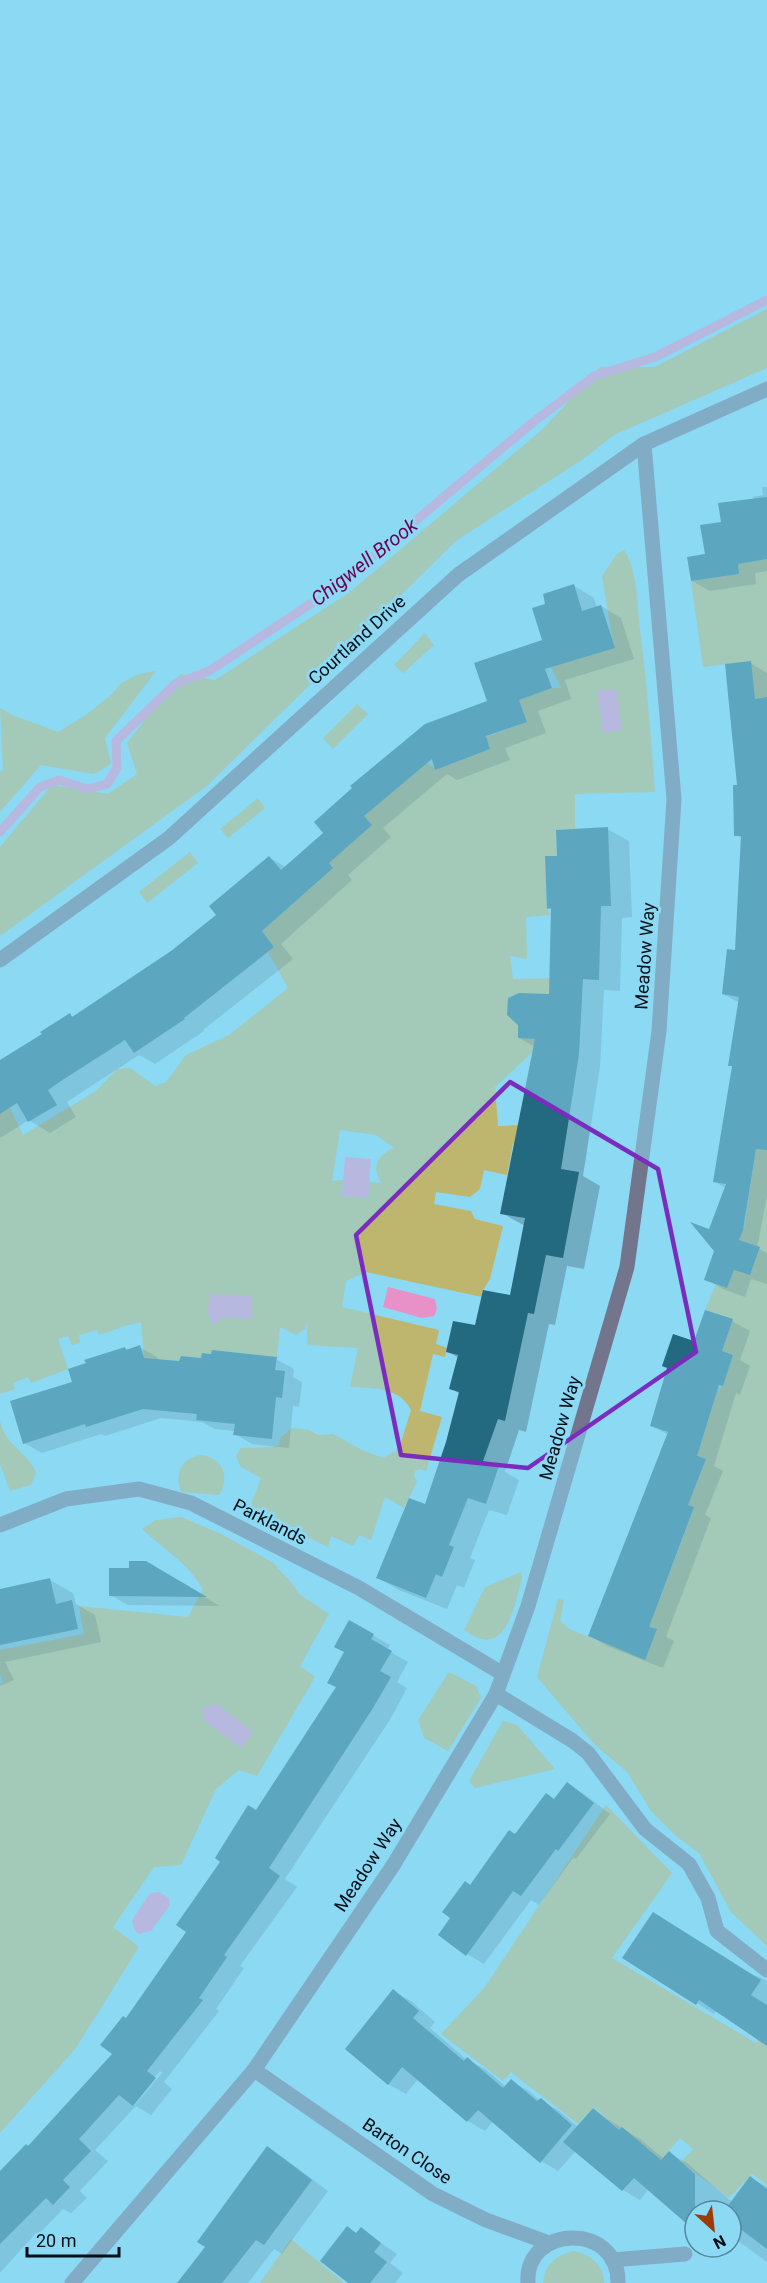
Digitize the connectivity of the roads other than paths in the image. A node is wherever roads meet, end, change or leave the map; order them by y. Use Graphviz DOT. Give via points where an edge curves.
graph roads {
  1 [pos="767,389"];
  2 [pos="644,444"];
  3 [pos="0,960"];
  4 [pos="0,1525"];
  5 [pos="503,1674"];
  6 [pos="496,1694"];
  7 [pos="767,1970"];
  8 [pos="254,2070"];
  9 [pos="549,2243"];
  10 [pos="683,2254"];
  11 [pos="612,2260"];
  12 [pos="72,2283"];
  13 [pos="528,2283"];
  14 [pos="618,2283"];
  1 -- 2 [label="street, Courtland Drive"];
  2 -- 3 [label="street, Courtland Drive" via="458,575 169,838"];
  2 -- 5 [label="street, Meadow Way" via="674,799 659,1031 627,1267 528,1606"];
  4 -- 5 [label="street, Parklands" via="66,1499 139,1489 191,1503 359,1588"];
  5 -- 6 [label="street, Meadow Way"];
  6 -- 7 [label="street" via="588,1753 645,1829 689,1864 708,1898 717,1931"];
  6 -- 8 [label="street, Meadow Way" via="394,1863"];
  8 -- 9 [label="street, Barton Close" via="433,2194 486,2220"];
  8 -- 12 [label="street, Meadow Way"];
  9 -- 11 [label="street" via="562,2238 590,2240"];
  9 -- 13 [label="street" via="531,2265"];
  10 -- 11 [label="street"];
  11 -- 14 [label="street"];
}
